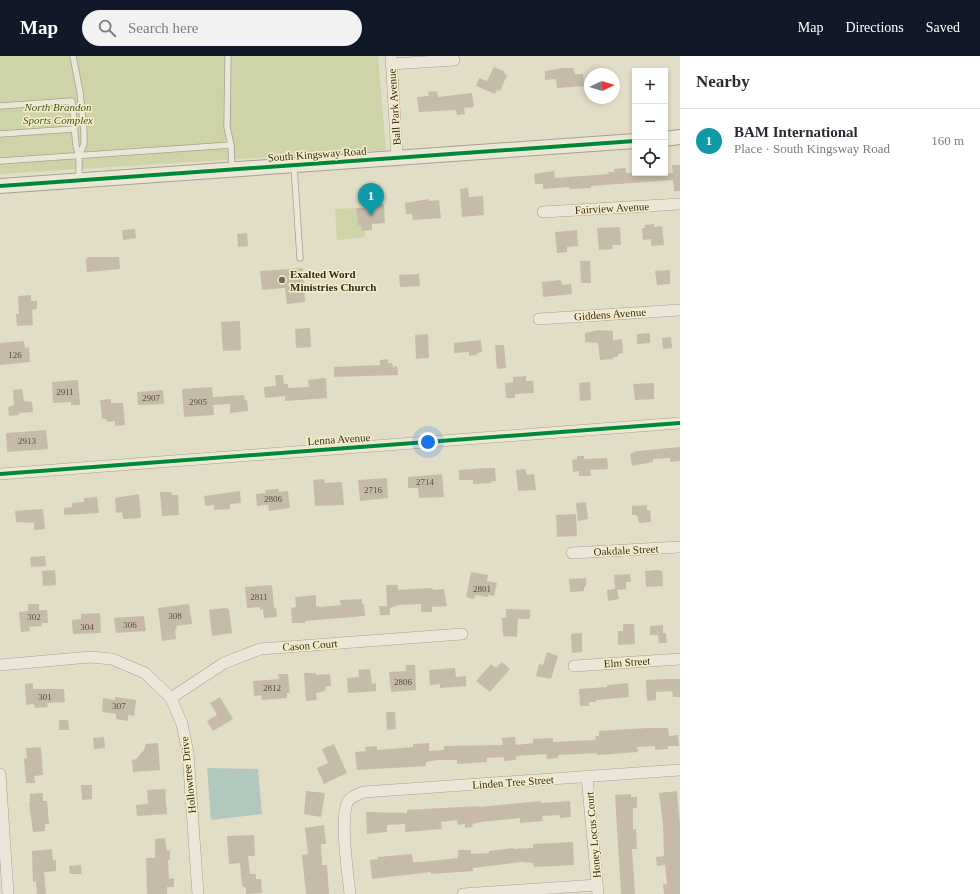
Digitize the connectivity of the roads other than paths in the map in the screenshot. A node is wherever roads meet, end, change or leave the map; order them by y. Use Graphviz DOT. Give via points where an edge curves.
graph roads {
  1 [pos="73,56"];
  2 [pos="228,56"];
  3 [pos="391,60"];
  4 [pos="454,60"];
  5 [pos="0,106"];
  6 [pos="74,129"];
  7 [pos="0,134"];
  8 [pos="680,137"];
  9 [pos="668,138"];
  10 [pos="632,141"];
  11 [pos="231,145"];
  12 [pos="79,156"];
  13 [pos="397,157"];
  14 [pos="0,161"];
  15 [pos="294,165"];
  16 [pos="232,169"];
  17 [pos="79,180"];
  18 [pos="0,186"];
  19 [pos="680,204"];
  20 [pos="543,212"];
  21 [pos="300,258"];
  22 [pos="680,310"];
  23 [pos="539,319"];
  24 [pos="680,423"];
  25 [pos="0,474"];
  26 [pos="680,547"];
  27 [pos="572,553"];
  28 [pos="462,634"];
  29 [pos="680,659"];
  30 [pos="0,665"];
  31 [pos="574,666"];
  32 [pos="171,698"];
  33 [pos="680,770"];
  34 [pos="0,774"];
  35 [pos="587,777"];
  36 [pos="2,834"];
  37 [pos="597,889"];
  38 [pos="8,894"];
  39 [pos="198,894"];
  40 [pos="350,894"];
  41 [pos="463,894"];
  1 -- 12 [label="lane" via="84,132 84,144"];
  2 -- 11 [label="lane" via="227,127"];
  3 -- 4 [label="street"];
  3 -- 13 [label="street, Ball Park Avenue"];
  5 -- 6 [label="lane" via="72,101"];
  6 -- 7 [label="lane"];
  6 -- 12 [label="lane"];
  8 -- 9 [label="street"];
  10 -- 13 [label="street, South Kingsway Road"];
  11 -- 12 [label="lane"];
  11 -- 16 [label="lane"];
  12 -- 14 [label="lane"];
  12 -- 17 [label="lane"];
  13 -- 15 [label="street, South Kingsway Road"];
  15 -- 16 [label="street, South Kingsway Road"];
  15 -- 21 [label="lane"];
  16 -- 17 [label="street, South Kingsway Road"];
  17 -- 18 [label="street, South Kingsway Road"];
  19 -- 20 [label="street, Fairview Avenue"];
  22 -- 23 [label="street, Giddens Avenue"];
  24 -- 25 [label="street, Lenna Avenue"];
  26 -- 27 [label="street, Oakdale Street"];
  28 -- 32 [label="street, Cason Court" via="260,649 224,663"];
  29 -- 31 [label="street, Elm Street"];
  30 -- 32 [label="street, Hollowtree Drive" via="90,657 112,659 145,673"];
  32 -- 39 [label="street, Hollowtree Drive" via="182,724 188,753"];
  33 -- 35 [label="street, Linden Tree Street"];
  34 -- 36 [label="street"];
  35 -- 37 [label="street, Honey Locus Court"];
  35 -- 40 [label="street, Linden Tree Street" via="356,794 349,800 344,815"];
  36 -- 38 [label="street"];
  37 -- 41 [label="street"];
}
